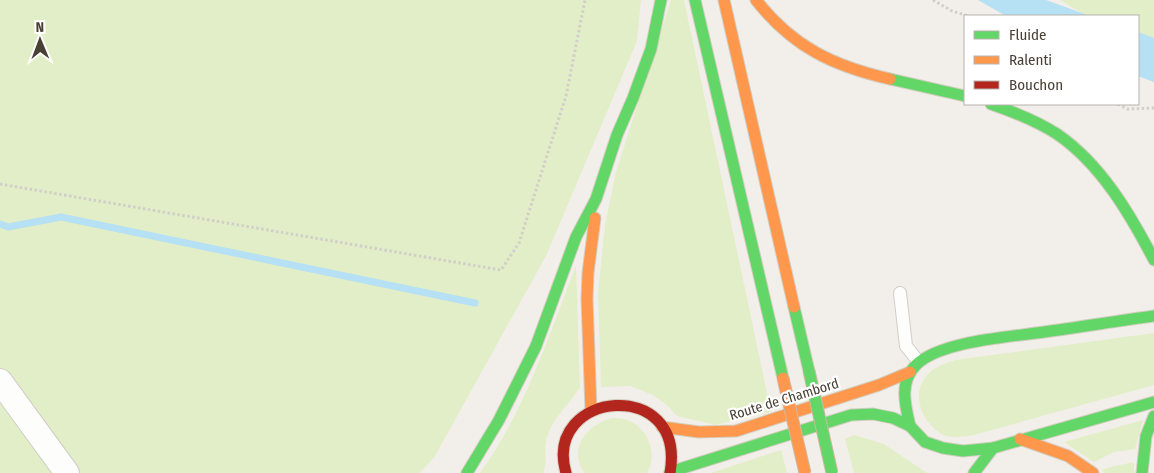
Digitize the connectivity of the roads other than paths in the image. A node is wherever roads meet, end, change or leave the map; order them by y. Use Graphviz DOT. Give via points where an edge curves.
graph roads {
  1 [pos="661,0"];
  2 [pos="695,0"];
  3 [pos="724,0"];
  4 [pos="756,0"];
  5 [pos="964,96"];
  6 [pos="995,105"];
  7 [pos="596,199"];
  8 [pos="1154,260"];
  9 [pos="900,292"];
  10 [pos="1154,316"];
  11 [pos="918,361"];
  12 [pos="910,372"];
  13 [pos="0,381"];
  14 [pos="1154,402"];
  15 [pos="591,410"];
  16 [pos="1154,416"];
  17 [pos="910,426"];
  18 [pos="662,427"];
  19 [pos="1020,440"];
  20 [pos="993,448"];
  21 [pos="563,471"];
  22 [pos="670,472"];
  23 [pos="67,473"];
  24 [pos="467,473"];
  25 [pos="805,473"];
  26 [pos="833,473"];
  27 [pos="974,473"];
  28 [pos="1093,473"];
  29 [pos="1142,473"];
  1 -- 7 [label="main road" via="651,49"];
  2 -- 25 [label="main road, bridge"];
  3 -- 26 [label="main road, bridge"];
  4 -- 5 [label="main road" via="784,32 807,49 835,63"];
  6 -- 8 [label="main road" via="1027,117 1059,135 1100,173 1118,195"];
  7 -- 15 [label="main road" via="588,273"];
  7 -- 24 [label="main road" via="576,237 536,346 499,420"];
  9 -- 11 [label="lane" via="906,346"];
  10 -- 11 [label="main road" via="952,346 932,352"];
  11 -- 12 [label="main road"];
  12 -- 17 [label="main road" via="904,408"];
  12 -- 18 [label="main road, Route de Chambord" via="736,431 687,432"];
  13 -- 23 [label="street"];
  14 -- 19 [label="main road"];
  15 -- 18 [label="main road" via="606,404 638,407"];
  15 -- 21 [label="main road" via="568,433"];
  16 -- 29 [label="main road" via="1144,443"];
  17 -- 20 [label="main road" via="925,442 943,448 963,451"];
  17 -- 22 [label="main road" via="893,418 851,414"];
  18 -- 22 [label="main road" via="672,457"];
  19 -- 20 [label="main road"];
  19 -- 28 [label="main road" via="1066,456"];
  20 -- 27 [label="main road"];
}
